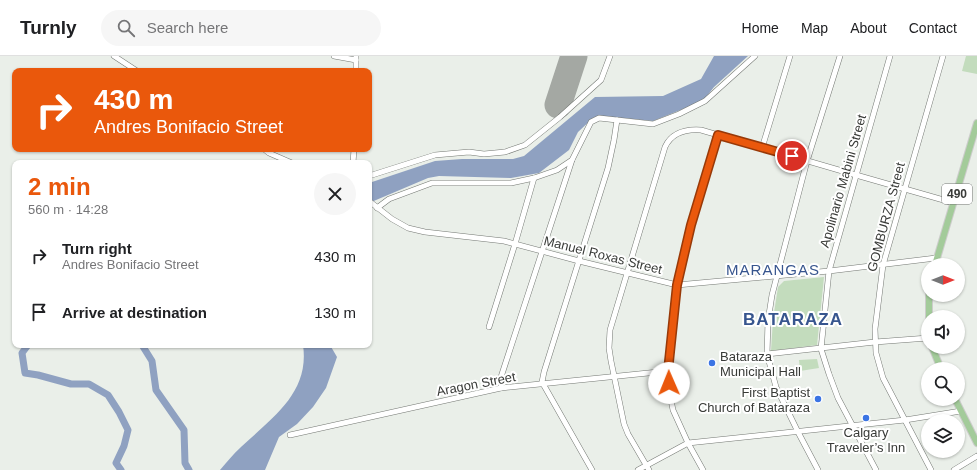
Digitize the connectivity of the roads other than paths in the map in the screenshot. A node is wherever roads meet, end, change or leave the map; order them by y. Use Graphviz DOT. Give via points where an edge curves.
graph roads {
  1 [pos="114,56"];
  2 [pos="334,56"];
  3 [pos="610,56"];
  4 [pos="755,56"];
  5 [pos="790,56"];
  6 [pos="840,56"];
  7 [pos="890,56"];
  8 [pos="943,56"];
  9 [pos="356,58"];
  10 [pos="132,68"];
  11 [pos="617,120"];
  12 [pos="977,123"];
  13 [pos="718,135"];
  14 [pos="762,148"];
  15 [pos="268,152"];
  16 [pos="285,160"];
  17 [pos="572,160"];
  18 [pos="807,161"];
  19 [pos="372,175"];
  20 [pos="856,176"];
  21 [pos="534,178"];
  22 [pos="904,189"];
  23 [pos="372,203"];
  24 [pos="954,203"];
  25 [pos="377,208"];
  26 [pos="515,244"];
  27 [pos="543,251"];
  28 [pos="936,258"];
  29 [pos="921,260"];
  30 [pos="579,261"];
  31 [pos="882,265"];
  32 [pos="828,271"];
  33 [pos="628,274"];
  34 [pos="778,276"];
  35 [pos="677,285"];
  36 [pos="489,327"];
  37 [pos="921,339"];
  38 [pos="875,342"];
  39 [pos="821,349"];
  40 [pos="767,354"];
  41 [pos="668,371"];
  42 [pos="614,377"];
  43 [pos="542,384"];
  44 [pos="501,388"];
  45 [pos="958,406"];
  46 [pos="961,411"];
  47 [pos="905,420"];
  48 [pos="853,425"];
  49 [pos="798,432"];
  50 [pos="290,435"];
  51 [pos="977,443"];
  52 [pos="688,444"];
  53 [pos="977,456"];
  54 [pos="648,468"];
  55 [pos="592,470"];
  56 [pos="638,470"];
  57 [pos="703,470"];
  58 [pos="818,470"];
  59 [pos="876,470"];
  60 [pos="931,470"];
  61 [pos="954,470"];
  1 -- 10 [label="street"];
  2 -- 9 [label="street"];
  3 -- 19 [label="street" via="601,80 525,145 505,152 435,155"];
  4 -- 11 [label="street" via="705,101 679,114 653,124"];
  5 -- 14 [label="street"];
  6 -- 18 [label="street"];
  7 -- 20 [label="street, Apolinario Mabini Street"];
  8 -- 22 [label="street, GOMBURZA Street"];
  11 -- 17 [label="street" via="599,118 591,122"];
  11 -- 30 [label="street" via="608,168"];
  12 -- 24 [label="main road, 490"];
  13 -- 14 [label="street"];
  13 -- 33 [label="street" via="696,130 671,137 665,147"];
  13 -- 35 [label="street" via="691,225"];
  14 -- 18 [label="street"];
  15 -- 16 [label="street"];
  17 -- 21 [label="street" via="557,170"];
  17 -- 27 [label="street"];
  18 -- 20 [label="street"];
  18 -- 34 [label="street"];
  20 -- 22 [label="street"];
  20 -- 32 [label="street, Apolinario Mabini Street"];
  21 -- 25 [label="street" via="497,184 432,183 388,199"];
  21 -- 26 [label="street"];
  22 -- 24 [label="street"];
  22 -- 31 [label="street, GOMBURZA Street"];
  23 -- 25 [label="street, Manuel Roxas Street"];
  24 -- 28 [label="main road, 490"];
  25 -- 26 [label="street, Manuel Roxas Street" via="408,228"];
  26 -- 27 [label="street, Manuel Roxas Street"];
  26 -- 36 [label="street"];
  27 -- 30 [label="street, Manuel Roxas Street"];
  27 -- 44 [label="street" via="502,377"];
  29 -- 31 [label="street, Manuel Roxas Street"];
  30 -- 33 [label="street, Manuel Roxas Street"];
  30 -- 43 [label="street"];
  31 -- 32 [label="street, Manuel Roxas Street"];
  31 -- 38 [label="street, GOMBURZA Street"];
  32 -- 34 [label="street, Manuel Roxas Street"];
  32 -- 39 [label="street, Apolinario Mabini Street"];
  33 -- 35 [label="street, Manuel Roxas Street"];
  33 -- 42 [label="street" via="610,334 609,348"];
  34 -- 35 [label="street, Manuel Roxas Street"];
  34 -- 40 [label="street" via="768,320"];
  35 -- 41 [label="street"];
  37 -- 38 [label="street"];
  38 -- 39 [label="street"];
  38 -- 47 [label="street, GOMBURZA Street" via="883,378"];
  39 -- 40 [label="street"];
  39 -- 48 [label="street, Apolinario Mabini Street" via="838,398"];
  40 -- 49 [label="street" via="777,390"];
  41 -- 42 [label="street, Aragon Street"];
  41 -- 52 [label="street" via="673,410"];
  42 -- 43 [label="street, Aragon Street"];
  42 -- 54 [label="street" via="624,424"];
  43 -- 44 [label="street, Aragon Street"];
  43 -- 55 [label="street"];
  44 -- 50 [label="street, Aragon Street"];
  45 -- 46 [label="main road"];
  46 -- 47 [label="street"];
  46 -- 51 [label="main road"];
  47 -- 48 [label="street"];
  47 -- 60 [label="street, GOMBURZA Street"];
  48 -- 49 [label="street"];
  48 -- 59 [label="street, Apolinario Mabini Street"];
  49 -- 52 [label="street"];
  49 -- 58 [label="street"];
  52 -- 54 [label="street"];
  52 -- 57 [label="street"];
  53 -- 61 [label="street"];
  54 -- 56 [label="street"];
}
